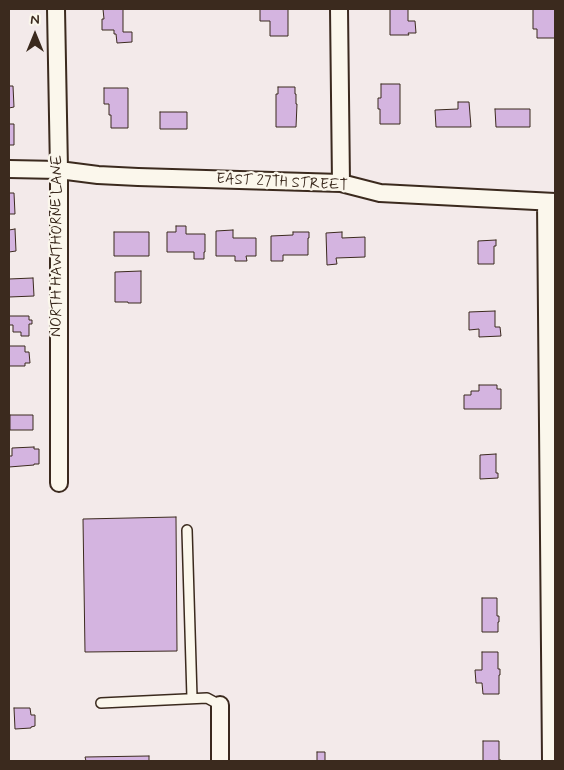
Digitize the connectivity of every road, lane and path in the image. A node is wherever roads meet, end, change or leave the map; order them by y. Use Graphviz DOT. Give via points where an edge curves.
graph roads {
  1 [pos="56,9"];
  2 [pos="338,9"];
  3 [pos="9,169"];
  4 [pos="58,170"];
  5 [pos="340,183"];
  6 [pos="551,202"];
  7 [pos="58,483"];
  8 [pos="187,530"];
  9 [pos="192,698"];
  10 [pos="101,703"];
  11 [pos="220,705"];
  12 [pos="220,761"];
  13 [pos="551,761"];
  1 -- 4 [label="street, NORTH HAWTHORNE LANE"];
  2 -- 5 [label="street"];
  3 -- 4 [label="street, EAST 27TH STREET"];
  4 -- 5 [label="street, EAST 27TH STREET" via="130,177"];
  4 -- 7 [label="street, NORTH HAWTHORNE LANE"];
  5 -- 6 [label="street, EAST 27TH STREET" via="380,193"];
  6 -- 13 [label="street"];
  8 -- 9 [label="lane"];
  9 -- 10 [label="lane"];
  9 -- 11 [label="lane" via="206,698"];
  11 -- 12 [label="street"];
}
